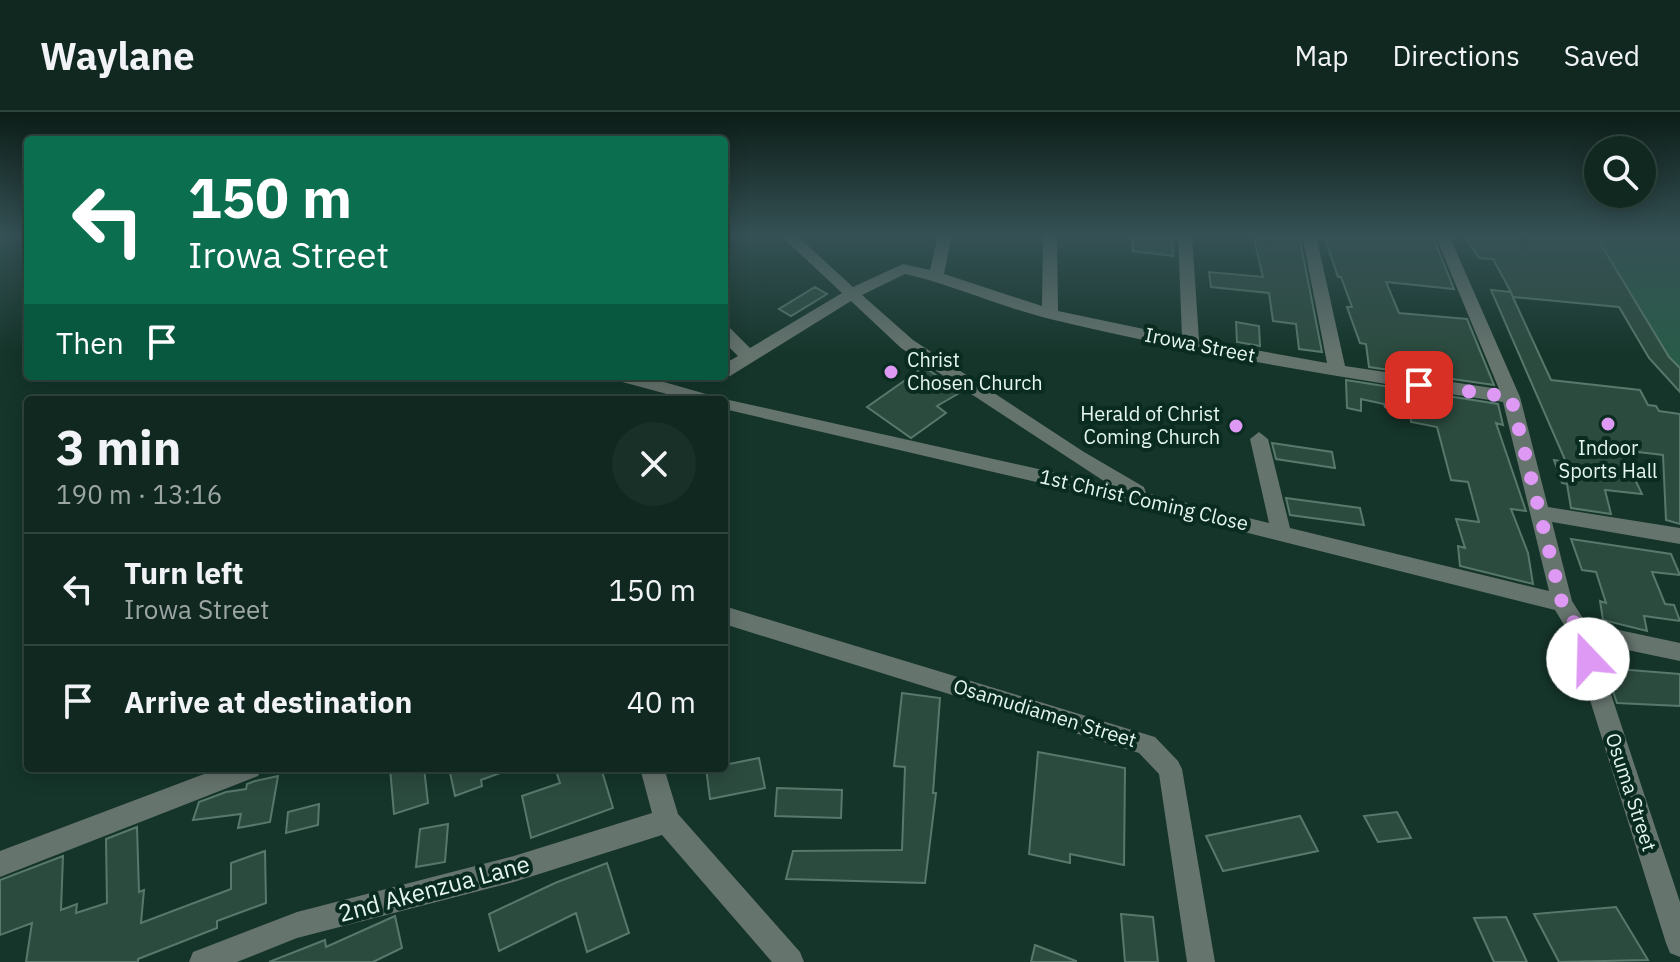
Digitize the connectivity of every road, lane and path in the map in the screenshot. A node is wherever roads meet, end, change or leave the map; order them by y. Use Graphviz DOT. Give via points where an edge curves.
graph roads {
  1 [pos="832,275"];
  2 [pos="891,275"];
  3 [pos="930,275"];
  4 [pos="1050,275"];
  5 [pos="1187,275"];
  6 [pos="1317,275"];
  7 [pos="1459,275"];
  8 [pos="936,276"];
  9 [pos="853,293"];
  10 [pos="1050,314"];
  11 [pos="728,336"];
  12 [pos="1191,344"];
  13 [pos="747,355"];
  14 [pos="728,369"];
  15 [pos="1337,371"];
  16 [pos="636,380"];
  17 [pos="712,380"];
  18 [pos="691,395"];
  19 [pos="695,396"];
  20 [pos="1511,397"];
  21 [pos="728,404"];
  22 [pos="1259,439"];
  23 [pos="1077,457"];
  24 [pos="1073,483"];
  25 [pos="1156,503"];
  26 [pos="1542,513"];
  27 [pos="1281,533"];
  28 [pos="1680,536"];
  29 [pos="1562,603"];
  30 [pos="728,616"];
  31 [pos="1579,631"];
  32 [pos="1680,652"];
  33 [pos="240,772"];
  34 [pos="653,772"];
  35 [pos="667,821"];
  36 [pos="0,864"];
  37 [pos="1680,943"];
  38 [pos="203,962"];
  39 [pos="790,962"];
  40 [pos="1201,962"];
  1 -- 9 [label="street"];
  2 -- 9 [label="street, Irowa Street"];
  3 -- 8 [label="street, Irowa Street"];
  4 -- 10 [label="street"];
  5 -- 12 [label="street"];
  6 -- 15 [label="street"];
  7 -- 20 [label="street, Osuma Street"];
  8 -- 10 [label="street, Irowa Street"];
  9 -- 13 [label="street, Irowa Street"];
  9 -- 23 [label="street" via="907,344"];
  10 -- 12 [label="street, Irowa Street"];
  11 -- 13 [label="street"];
  12 -- 15 [label="street, Irowa Street"];
  13 -- 14 [label="street, Irowa Street"];
  15 -- 20 [label="street, Irowa Street"];
  16 -- 18 [label="street"];
  17 -- 18 [label="street"];
  18 -- 19 [label="street"];
  20 -- 26 [label="street, Osuma Street"];
  21 -- 24 [label="street, 1st Christ Coming Close"];
  22 -- 27 [label="street"];
  23 -- 24 [label="street" via="1079,474"];
  23 -- 25 [label="street"];
  24 -- 25 [label="street, 1st Christ Coming Close"];
  25 -- 27 [label="street, 1st Christ Coming Close"];
  26 -- 28 [label="street"];
  26 -- 29 [label="street, Osuma Street"];
  27 -- 29 [label="street, 1st Christ Coming Close"];
  29 -- 31 [label="street, Osuma Street"];
  30 -- 40 [label="street, Osamudiamen Street" via="1147,745 1170,769"];
  31 -- 32 [label="street"];
  31 -- 37 [label="street, Osuma Street"];
  33 -- 36 [label="street"];
  34 -- 35 [label="street"];
  35 -- 38 [label="street, 2nd Akenzua Lane" via="514,869 297,925"];
  35 -- 39 [label="street"];
}
